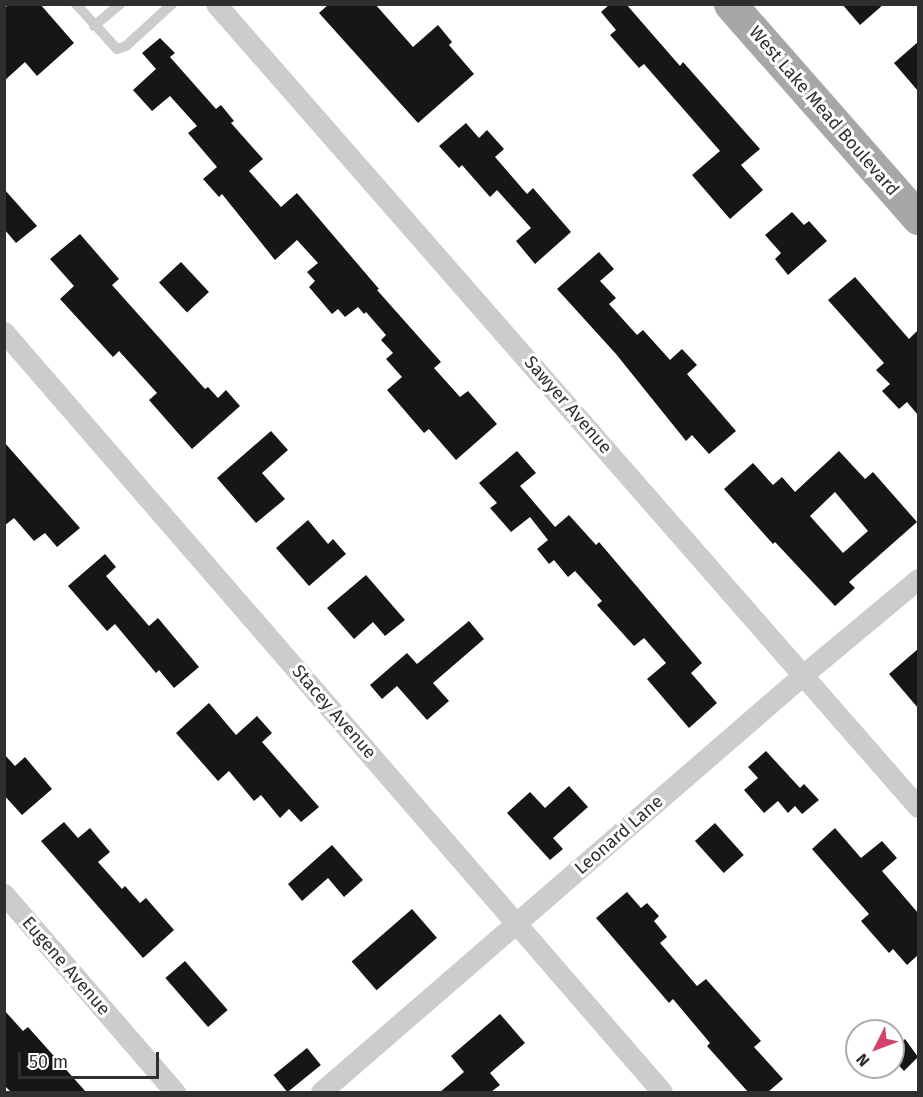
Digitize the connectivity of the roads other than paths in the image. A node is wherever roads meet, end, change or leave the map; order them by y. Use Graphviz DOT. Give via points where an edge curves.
graph roads {
  1 [pos="76,4"];
  2 [pos="120,4"];
  3 [pos="172,4"];
  4 [pos="216,4"];
  5 [pos="730,4"];
  6 [pos="94,26"];
  7 [pos="918,218"];
  8 [pos="4,332"];
  9 [pos="918,579"];
  10 [pos="804,674"];
  11 [pos="918,807"];
  12 [pos="4,894"];
  13 [pos="517,923"];
  14 [pos="175,1092"];
  15 [pos="321,1092"];
  16 [pos="662,1092"];
  1 -- 6 [label="lane"];
  2 -- 6 [label="lane"];
  3 -- 6 [label="lane" via="126,46 117,49"];
  4 -- 10 [label="street, Sawyer Avenue"];
  5 -- 7 [label="main road, West Lake Mead Boulevard"];
  8 -- 13 [label="street, Stacey Avenue"];
  9 -- 10 [label="street, Leonard Lane"];
  10 -- 11 [label="street, Sawyer Avenue"];
  10 -- 13 [label="street, Leonard Lane"];
  12 -- 14 [label="street, Eugene Avenue"];
  13 -- 15 [label="street, Leonard Lane"];
  13 -- 16 [label="street, Stacey Avenue"];
}
